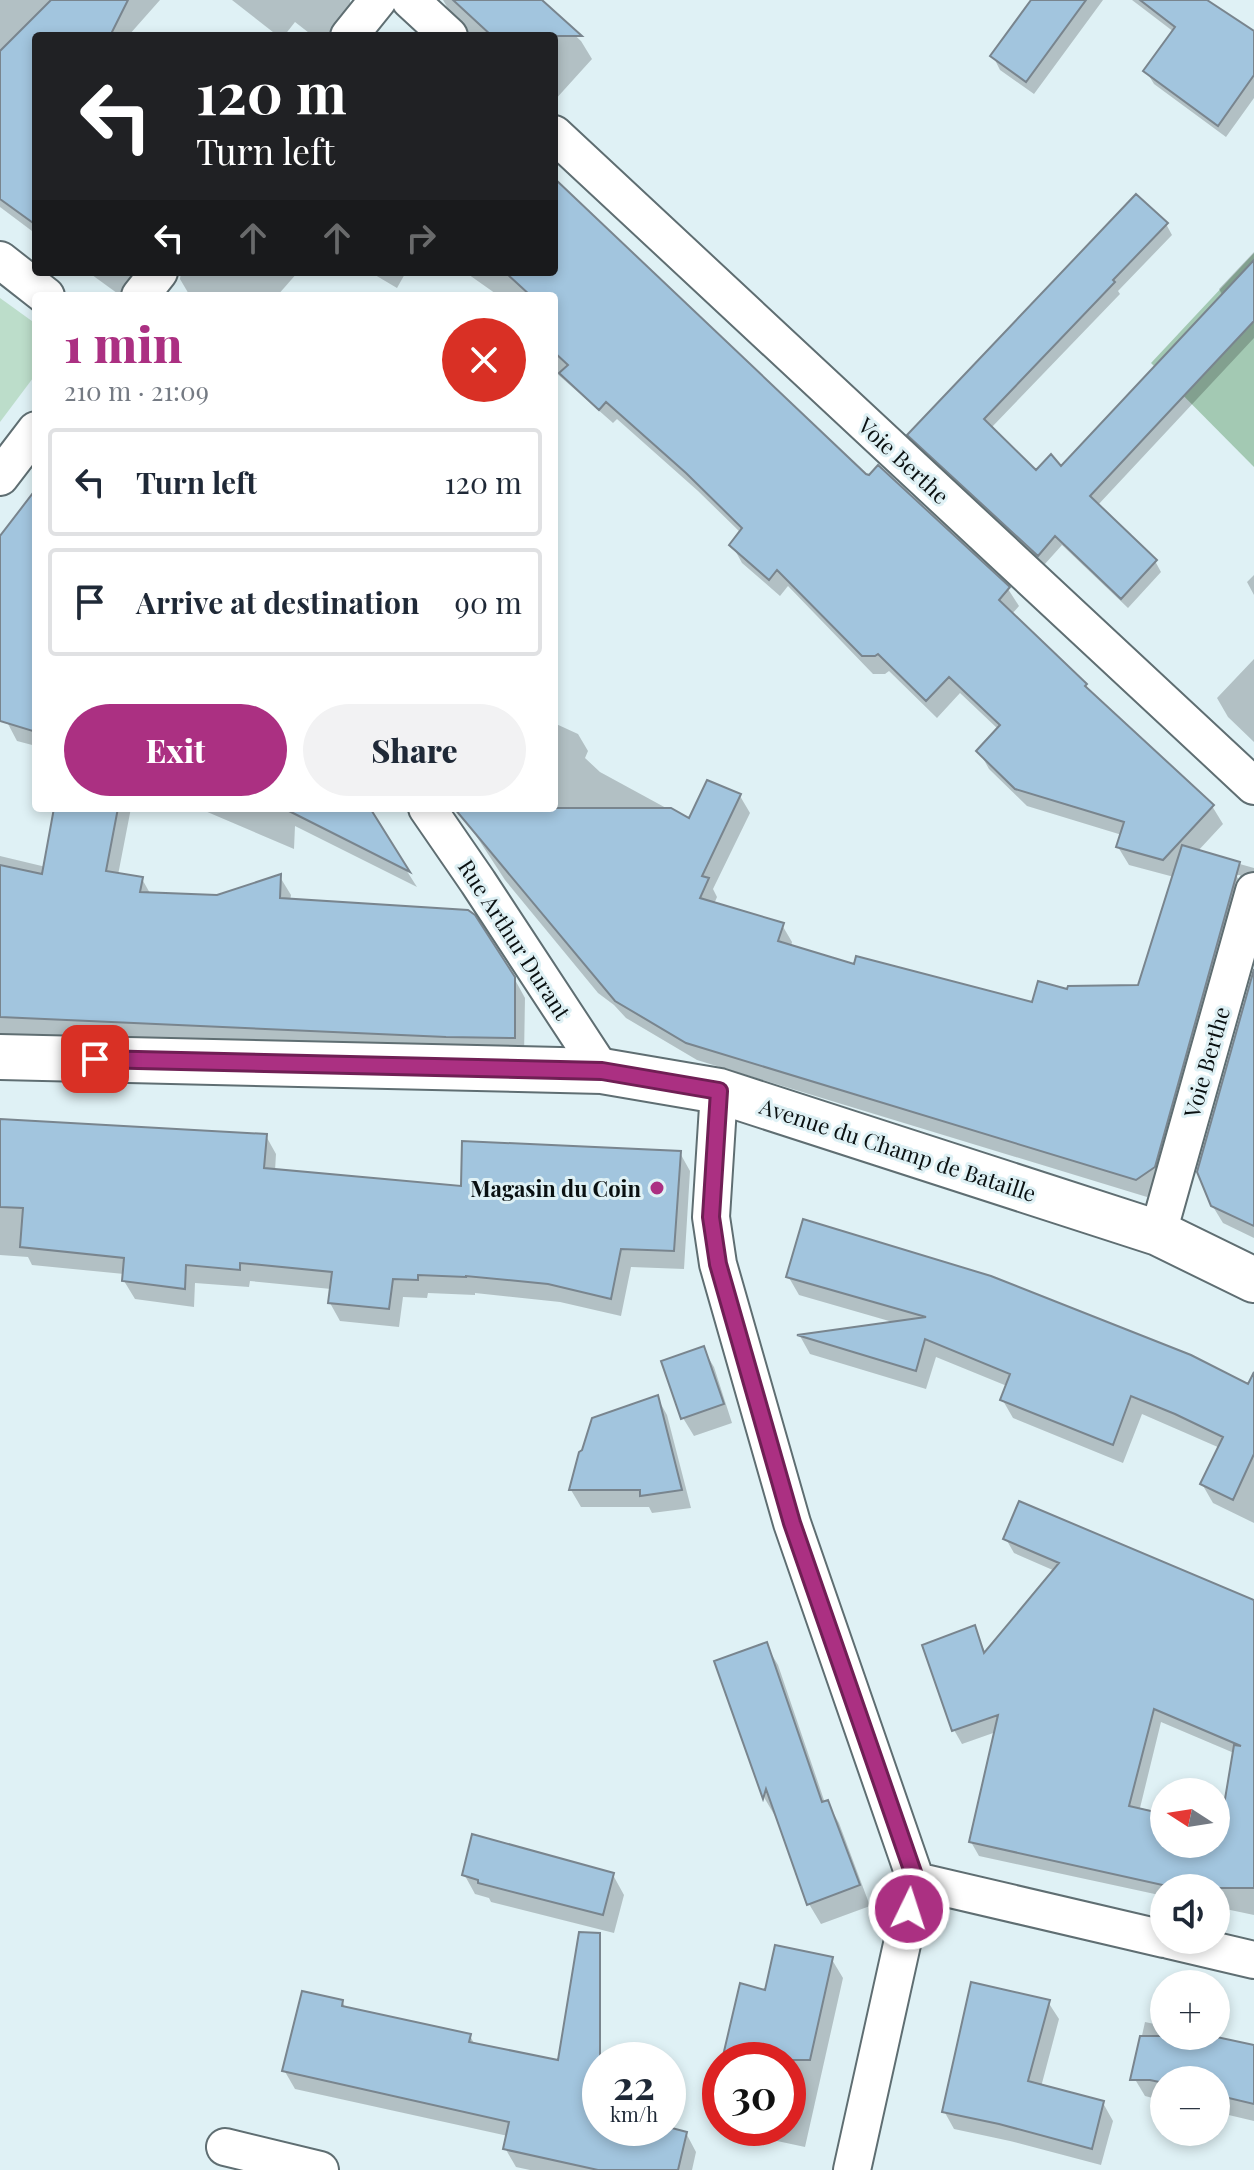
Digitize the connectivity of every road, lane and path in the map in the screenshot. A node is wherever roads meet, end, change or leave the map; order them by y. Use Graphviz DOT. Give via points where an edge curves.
graph roads {
  1 [pos="378,0"];
  2 [pos="410,0"];
  3 [pos="352,32"];
  4 [pos="445,32"];
  5 [pos="558,138"];
  6 [pos="0,260"];
  7 [pos="156,276"];
  8 [pos="41,292"];
  9 [pos="143,292"];
  10 [pos="32,435"];
  11 [pos="0,477"];
  12 [pos="1254,786"];
  13 [pos="430,812"];
  14 [pos="1254,891"];
  15 [pos="0,1057"];
  16 [pos="602,1071"];
  17 [pos="719,1091"];
  18 [pos="1158,1233"];
  19 [pos="1254,1280"];
  20 [pos="916,1881"];
  21 [pos="1150,1935"];
  22 [pos="1229,1954"];
  23 [pos="1254,1960"];
  24 [pos="225,2147"];
  25 [pos="320,2170"];
  26 [pos="852,2170"];
  1 -- 3 [label="street"];
  2 -- 4 [label="street"];
  5 -- 12 [label="street, Voie Berthe"];
  6 -- 8 [label="street"];
  7 -- 9 [label="street"];
  10 -- 11 [label="street"];
  13 -- 16 [label="street, Rue Arthur Durant"];
  14 -- 18 [label="street, Voie Berthe"];
  15 -- 16 [label="street, Avenue du Champ de Bataille"];
  16 -- 17 [label="street, Avenue du Champ de Bataille"];
  17 -- 18 [label="street, Avenue du Champ de Bataille"];
  17 -- 20 [label="street" via="711,1217 718,1264 792,1523"];
  18 -- 19 [label="street, Avenue du Champ de Bataille"];
  20 -- 21 [label="street"];
  20 -- 26 [label="street"];
  22 -- 23 [label="street"];
  24 -- 25 [label="street"];
}
